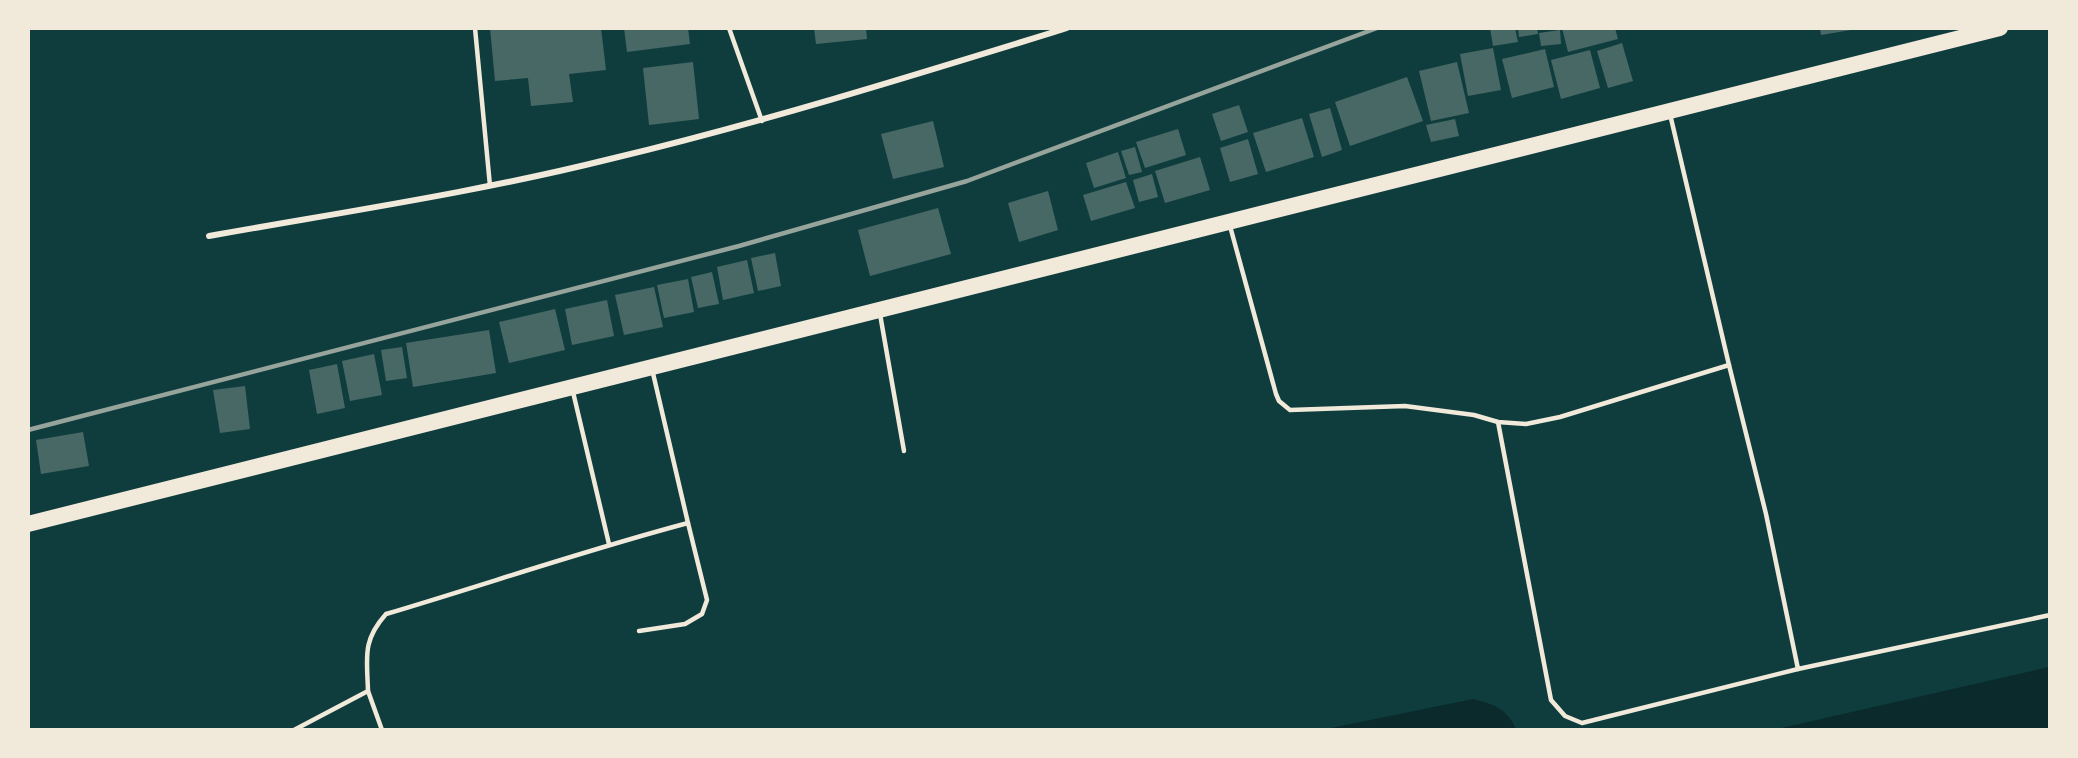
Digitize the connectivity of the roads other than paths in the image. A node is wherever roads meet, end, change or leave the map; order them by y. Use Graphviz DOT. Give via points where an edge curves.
graph roads {
  1 [pos="475,28"];
  2 [pos="729,28"];
  3 [pos="1067,28"];
  4 [pos="2000,28"];
  5 [pos="1669,112"];
  6 [pos="762,121"];
  7 [pos="490,186"];
  8 [pos="1229,224"];
  9 [pos="209,236"];
  10 [pos="879,311"];
  11 [pos="1730,365"];
  12 [pos="652,369"];
  13 [pos="573,387"];
  14 [pos="1498,422"];
  15 [pos="904,451"];
  16 [pos="28,524"];
  17 [pos="688,524"];
  18 [pos="609,544"];
  19 [pos="2049,615"];
  20 [pos="639,631"];
  21 [pos="1798,669"];
  22 [pos="368,691"];
  23 [pos="294,729"];
  24 [pos="382,729"];
  1 -- 7 [label="lane"];
  2 -- 6 [label="lane"];
  3 -- 6 [label="street"];
  4 -- 5 [label="highway"];
  5 -- 8 [label="highway"];
  5 -- 11 [label="lane"];
  6 -- 7 [label="street"];
  7 -- 9 [label="street"];
  8 -- 10 [label="highway"];
  8 -- 14 [label="lane" via="1276,394 1290,410 1406,406"];
  10 -- 12 [label="highway"];
  10 -- 15 [label="lane"];
  11 -- 14 [label="lane" via="1560,417 1526,424"];
  11 -- 21 [label="lane"];
  12 -- 13 [label="highway"];
  12 -- 17 [label="lane"];
  13 -- 16 [label="highway"];
  13 -- 18 [label="lane"];
  14 -- 21 [label="lane" via="1551,700 1565,716 1582,723"];
  17 -- 18 [label="lane"];
  17 -- 20 [label="lane" via="707,600 702,614 685,624"];
  18 -- 22 [label="lane" via="386,614 372,630 367,649"];
  19 -- 21 [label="lane"];
  22 -- 23 [label="lane"];
  22 -- 24 [label="lane"];
}
